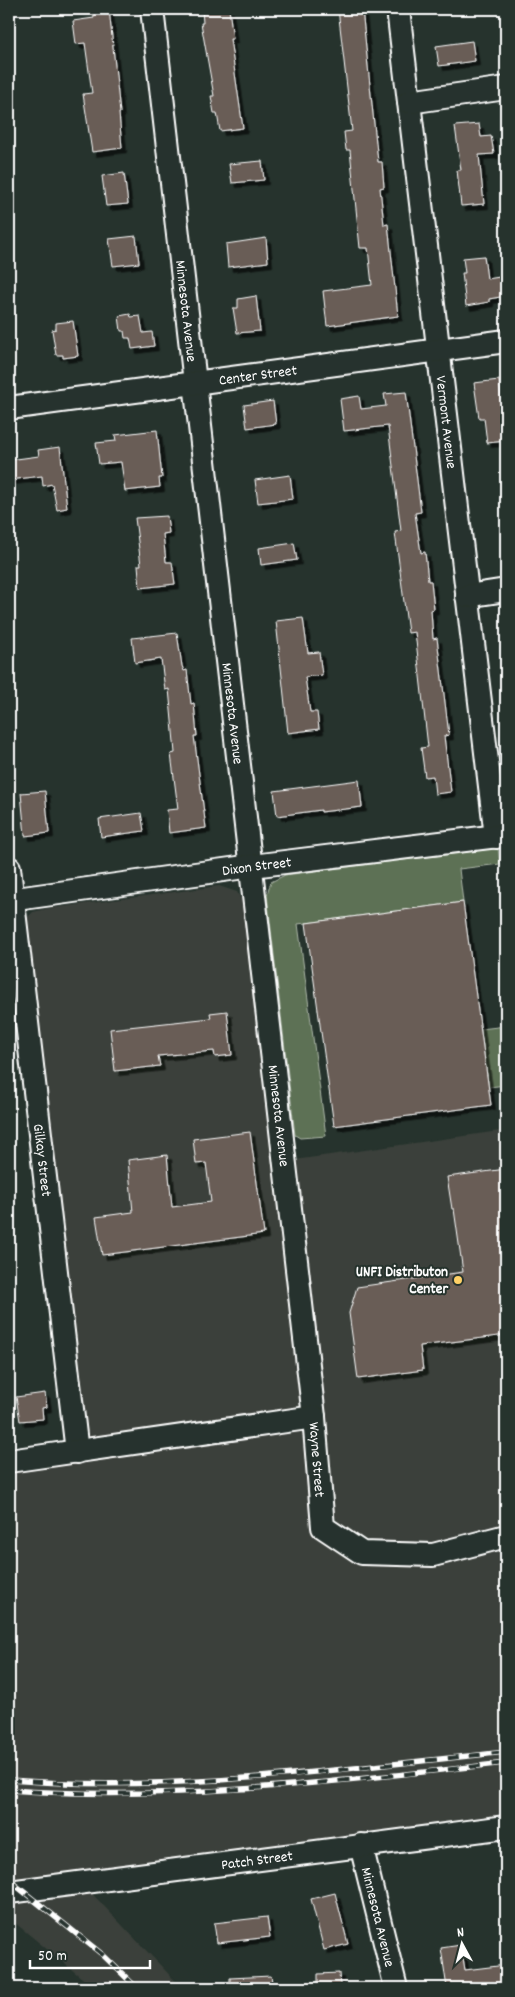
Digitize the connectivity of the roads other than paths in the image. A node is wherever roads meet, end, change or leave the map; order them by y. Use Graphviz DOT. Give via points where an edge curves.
graph roads {
  1 [pos="152,9"];
  2 [pos="398,9"];
  3 [pos="506,88"];
  4 [pos="409,102"];
  5 [pos="506,341"];
  6 [pos="439,350"];
  7 [pos="196,382"];
  8 [pos="9,408"];
  9 [pos="506,590"];
  10 [pos="467,596"];
  11 [pos="501,836"];
  12 [pos="252,866"];
  13 [pos="9,868"];
  14 [pos="10,900"];
  15 [pos="314,1417"];
  16 [pos="78,1452"];
  17 [pos="9,1461"];
  18 [pos="506,1536"];
  19 [pos="506,1827"];
  20 [pos="361,1845"];
  21 [pos="9,1892"];
  22 [pos="396,1988"];
  1 -- 7 [label="street, Minnesota Avenue"];
  2 -- 4 [label="street, Vermont Avenue"];
  3 -- 4 [label="street"];
  4 -- 6 [label="street, Vermont Avenue"];
  5 -- 6 [label="street, Center Street"];
  6 -- 7 [label="street, Center Street"];
  6 -- 10 [label="street, Vermont Avenue"];
  7 -- 8 [label="street, Center Street"];
  7 -- 12 [label="street, Minnesota Avenue"];
  9 -- 10 [label="street"];
  10 -- 11 [label="street, Vermont Avenue"];
  11 -- 12 [label="street, Dixon Street"];
  12 -- 14 [label="street, Dixon Street"];
  12 -- 15 [label="street, Minnesota Avenue"];
  13 -- 14 [label="street, Gilkay Street"];
  14 -- 16 [label="street, Gilkay Street"];
  15 -- 16 [label="street, Wayne Street"];
  15 -- 18 [label="street, Wayne Street" via="323,1527 342,1542 362,1553 433,1555"];
  16 -- 17 [label="street, Wayne Street"];
  19 -- 20 [label="street, Patch Street"];
  20 -- 21 [label="street, Patch Street"];
  20 -- 22 [label="street, Minnesota Avenue"];
}
